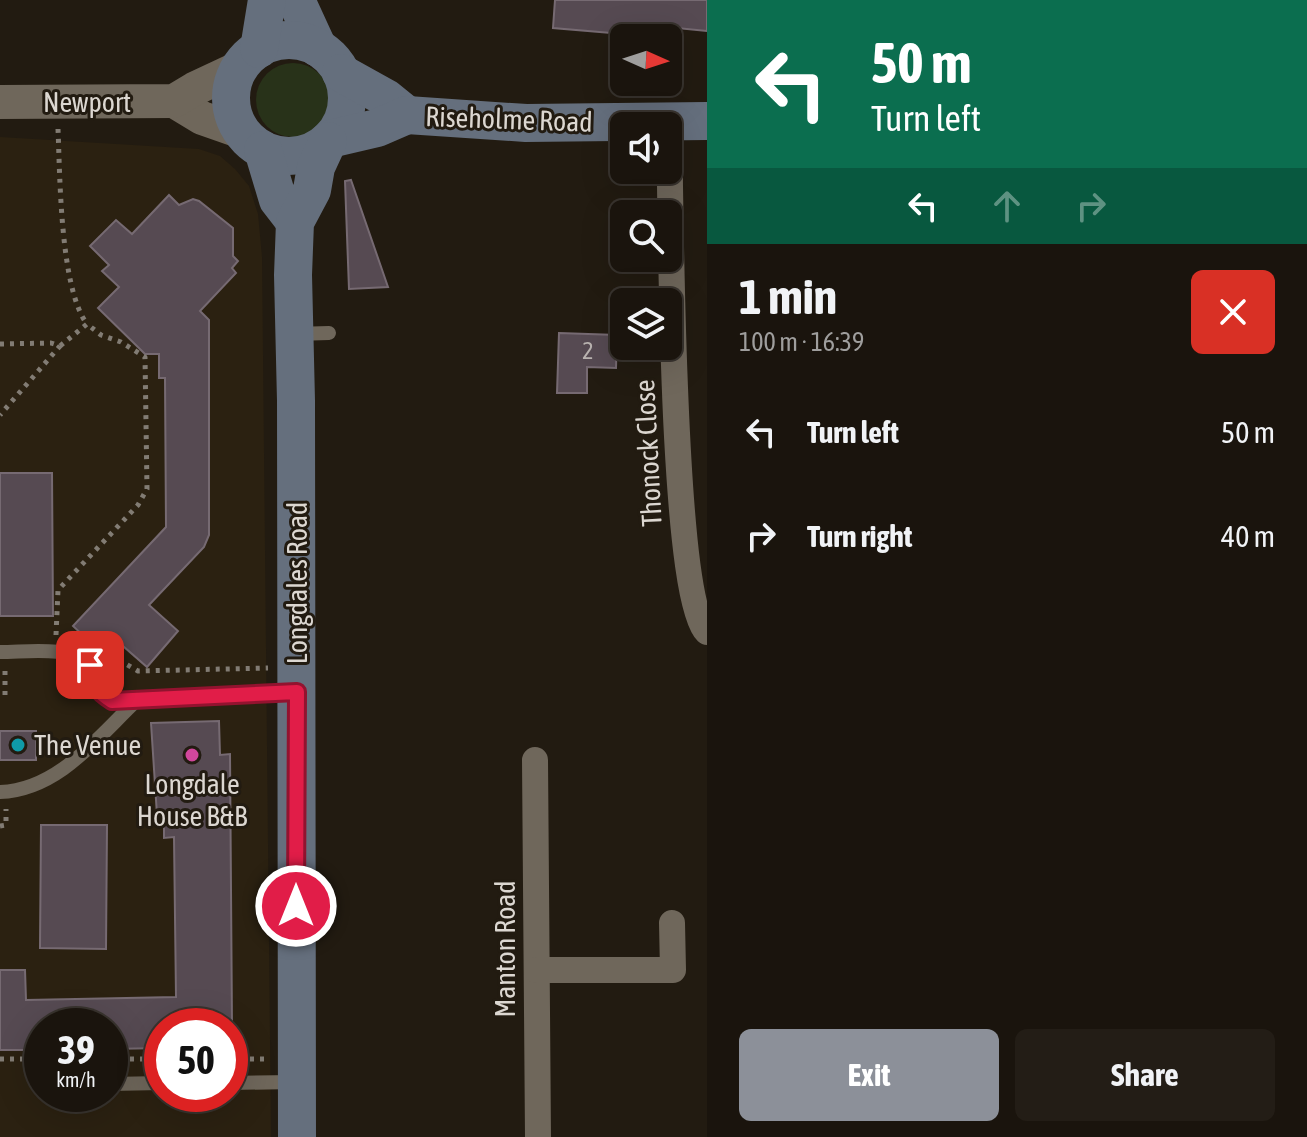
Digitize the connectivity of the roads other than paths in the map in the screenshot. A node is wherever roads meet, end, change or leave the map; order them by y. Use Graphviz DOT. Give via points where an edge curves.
graph roads {
  1 [pos="267,0"];
  2 [pos="296,0"];
  3 [pos="250,58"];
  4 [pos="330,60"];
  5 [pos="174,101"];
  6 [pos="0,102"];
  7 [pos="407,115"];
  8 [pos="682,121"];
  9 [pos="707,121"];
  10 [pos="610,122"];
  11 [pos="329,140"];
  12 [pos="253,141"];
  13 [pos="670,184"];
  14 [pos="295,222"];
  15 [pos="707,632"];
  16 [pos="0,652"];
  17 [pos="297,679"];
  18 [pos="136,701"];
  19 [pos="535,760"];
  20 [pos="0,792"];
  21 [pos="672,923"];
  22 [pos="537,970"];
  23 [pos="296,1082"];
  24 [pos="248,1083"];
  25 [pos="297,1137"];
  26 [pos="538,1137"];
  1 -- 3 [label="main road"];
  2 -- 4 [label="main road"];
  3 -- 4 [label="main road" via="273,43 288,41 303,42"];
  3 -- 5 [label="street, Newport"];
  3 -- 12 [label="main road" via="233,85 232,99 233,113"];
  4 -- 7 [label="main road"];
  4 -- 11 [label="main road" via="347,92 346,111"];
  5 -- 6 [label="street, Newport"];
  5 -- 12 [label="street"];
  7 -- 10 [label="main road, Riseholme Road"];
  7 -- 11 [label="main road"];
  8 -- 9 [label="main road, Riseholme Road"];
  11 -- 12 [label="main road" via="298,155 278,155"];
  11 -- 14 [label="main road, Longdales Road"];
  12 -- 14 [label="main road" via="278,200"];
  13 -- 15 [label="street, Thonock Close" via="686,556 693,598"];
  14 -- 17 [label="main road, Longdales Road" via="312,333"];
  16 -- 18 [label="lane" via="80,657 90,665 98,692 112,701"];
  17 -- 18 [label="lane"];
  17 -- 23 [label="main road, Longdales Road"];
  18 -- 20 [label="lane" via="62,770 41,784"];
  19 -- 22 [label="street, Manton Road"];
  21 -- 22 [label="street" via="673,970"];
  22 -- 26 [label="street, Manton Road"];
  23 -- 24 [label="lane"];
  23 -- 25 [label="main road, Longdales Road"];
}
